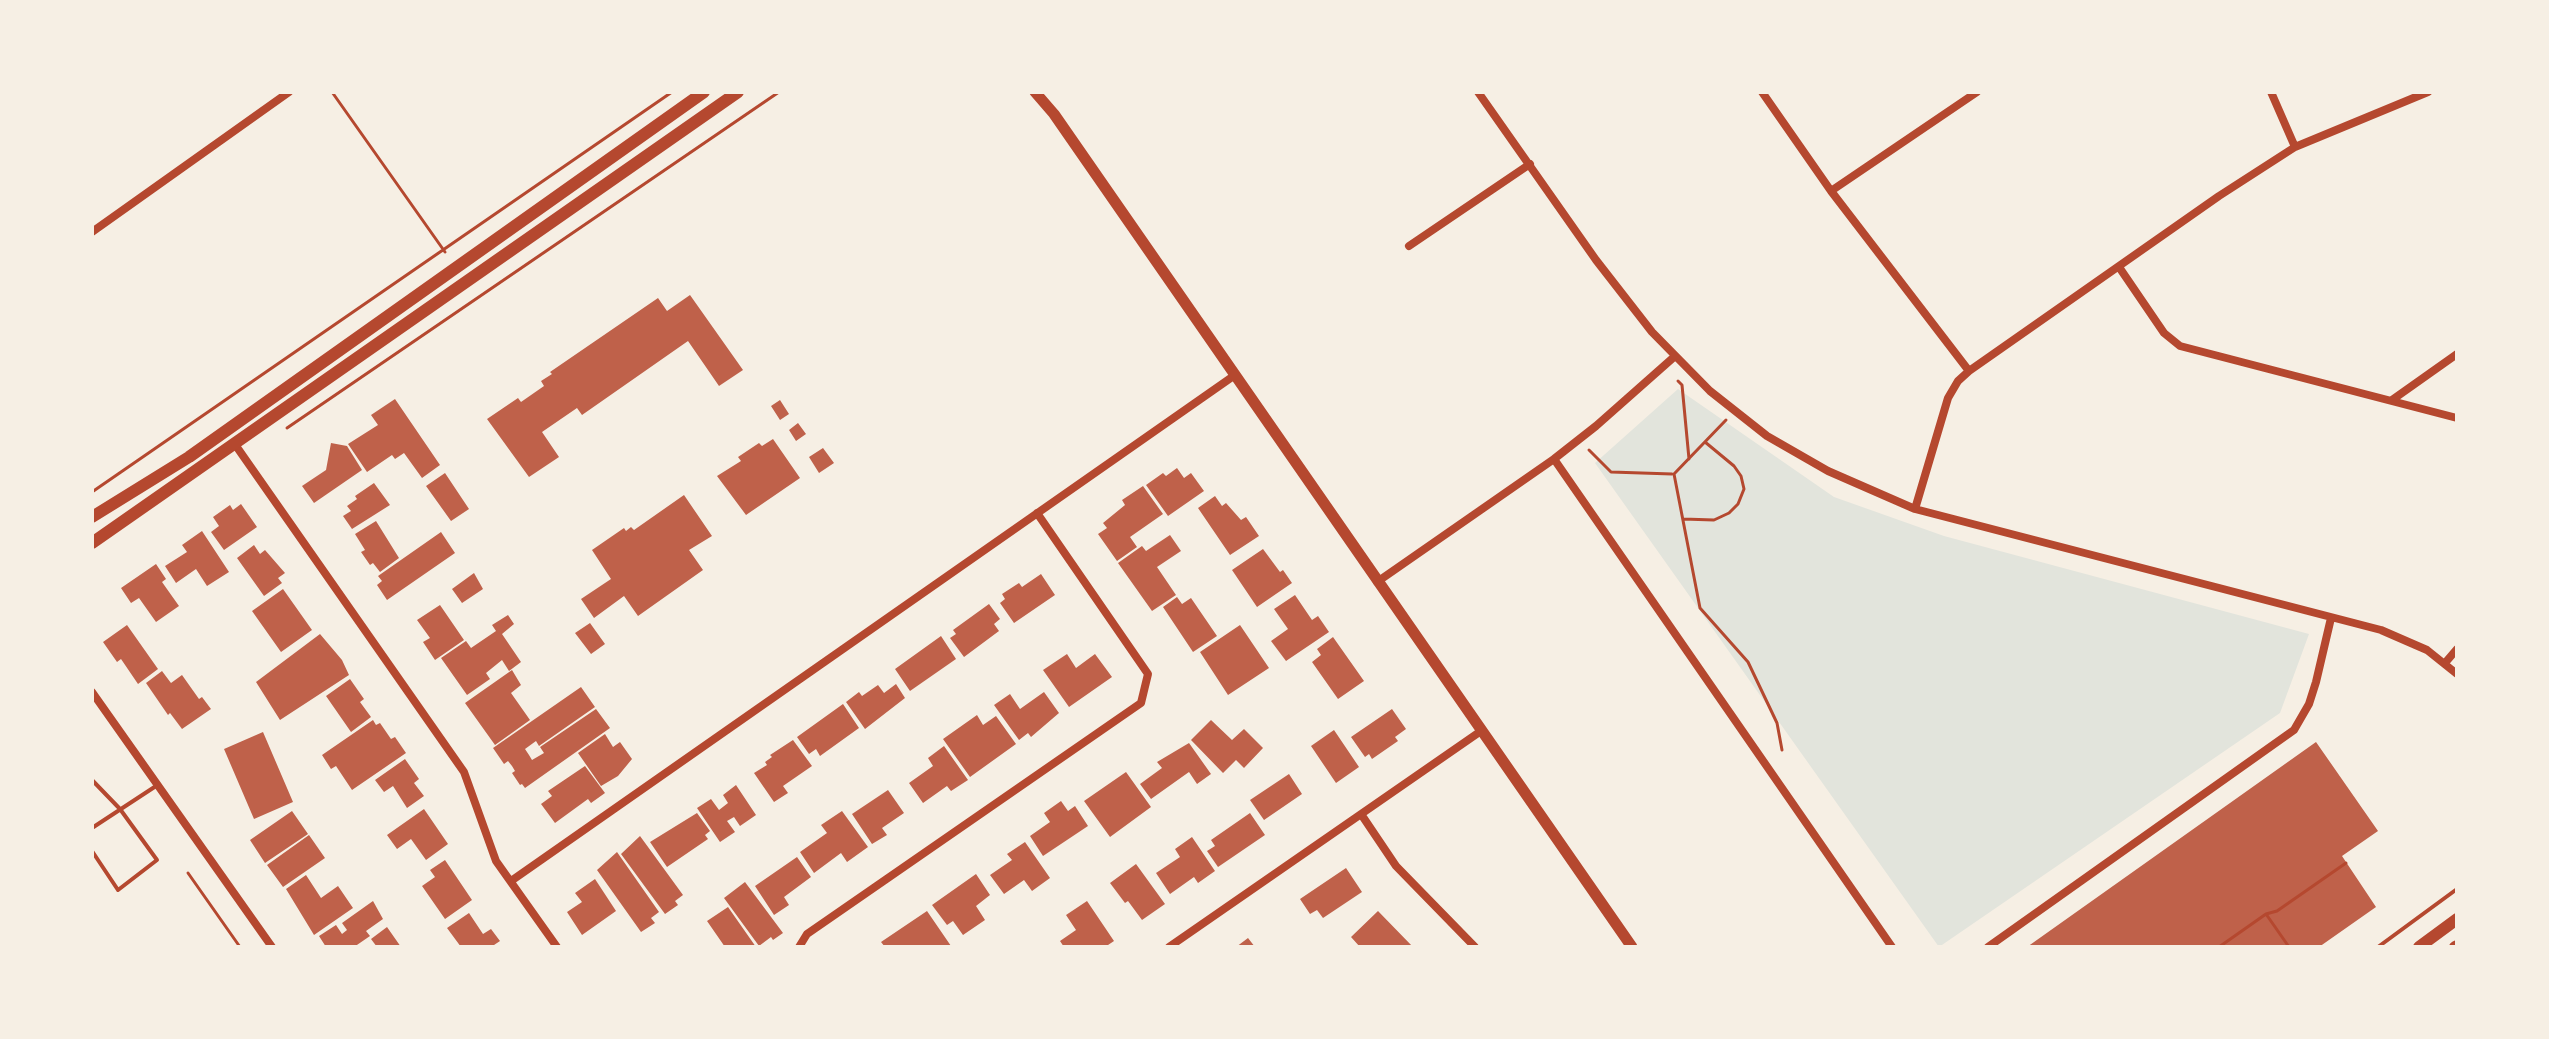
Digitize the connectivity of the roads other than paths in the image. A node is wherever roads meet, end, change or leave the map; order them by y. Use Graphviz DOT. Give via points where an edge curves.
graph roads {
  1 [pos="289,92"];
  2 [pos="704,92"];
  3 [pos="738,92"];
  4 [pos="1035,92"];
  5 [pos="1478,92"];
  6 [pos="1762,92"];
  7 [pos="1977,92"];
  8 [pos="2271,92"];
  9 [pos="2428,92"];
  10 [pos="2295,147"];
  11 [pos="1530,164"];
  12 [pos="1831,191"];
  13 [pos="92,232"];
  14 [pos="1409,246"];
  15 [pos="2119,267"];
  16 [pos="2457,354"];
  17 [pos="1674,357"];
  18 [pos="1969,371"];
  19 [pos="1235,375"];
  20 [pos="2392,400"];
  21 [pos="2457,418"];
  22 [pos="234,443"];
  23 [pos="1554,459"];
  24 [pos="1915,509"];
  25 [pos="1037,513"];
  26 [pos="92,517"];
  27 [pos="92,543"];
  28 [pos="1377,582"];
  29 [pos="2331,618"];
  30 [pos="2457,649"];
  31 [pos="2445,663"];
  32 [pos="2457,674"];
  33 [pos="92,692"];
  34 [pos="1481,731"];
  35 [pos="92,780"];
  36 [pos="158,785"];
  37 [pos="120,809"];
  38 [pos="1361,814"];
  39 [pos="92,828"];
  40 [pos="92,851"];
  41 [pos="511,881"];
  42 [pos="2457,889"];
  43 [pos="2457,919"];
  44 [pos="272,947"];
  45 [pos="557,947"];
  46 [pos="799,947"];
  47 [pos="1170,947"];
  48 [pos="1475,947"];
  49 [pos="1632,947"];
  50 [pos="1892,947"];
  51 [pos="1988,947"];
  52 [pos="2378,947"];
  53 [pos="2420,947"];
  1 -- 13 [label="street"];
  2 -- 26 [label="main road" via="189,457"];
  3 -- 22 [label="main road"];
  4 -- 19 [label="street"];
  5 -- 11 [label="street"];
  6 -- 12 [label="street"];
  7 -- 12 [label="street"];
  8 -- 10 [label="street"];
  9 -- 10 [label="street"];
  10 -- 15 [label="street"];
  11 -- 14 [label="street"];
  11 -- 17 [label="street" via="1622,295"];
  12 -- 18 [label="street"];
  15 -- 18 [label="street"];
  15 -- 20 [label="street" via="2164,333 2180,346"];
  16 -- 20 [label="street"];
  17 -- 23 [label="street"];
  17 -- 24 [label="street" via="1767,436 1828,471"];
  18 -- 24 [label="street" via="1948,398"];
  19 -- 25 [label="street"];
  19 -- 28 [label="street"];
  20 -- 21 [label="street"];
  22 -- 27 [label="main road"];
  22 -- 41 [label="street" via="464,772 496,861"];
  23 -- 28 [label="street"];
  23 -- 50 [label="street"];
  24 -- 29 [label="street"];
  25 -- 41 [label="street"];
  25 -- 46 [label="street" via="1148,674 1141,703 807,934"];
  28 -- 34 [label="street"];
  29 -- 31 [label="street" via="2399,636"];
  29 -- 51 [label="street" via="2309,704 2294,730"];
  30 -- 31 [label="street"];
  31 -- 32 [label="street"];
  33 -- 36 [label="street"];
  34 -- 38 [label="street"];
  34 -- 49 [label="street"];
  35 -- 37 [label="lane"];
  36 -- 37 [label="lane"];
  36 -- 44 [label="street"];
  37 -- 39 [label="lane"];
  37 -- 40 [label="lane" via="157,860 118,890"];
  38 -- 47 [label="street"];
  38 -- 48 [label="street" via="1396,866"];
  41 -- 45 [label="street"];
  42 -- 52 [label="lane"];
  43 -- 53 [label="main road"];
}
